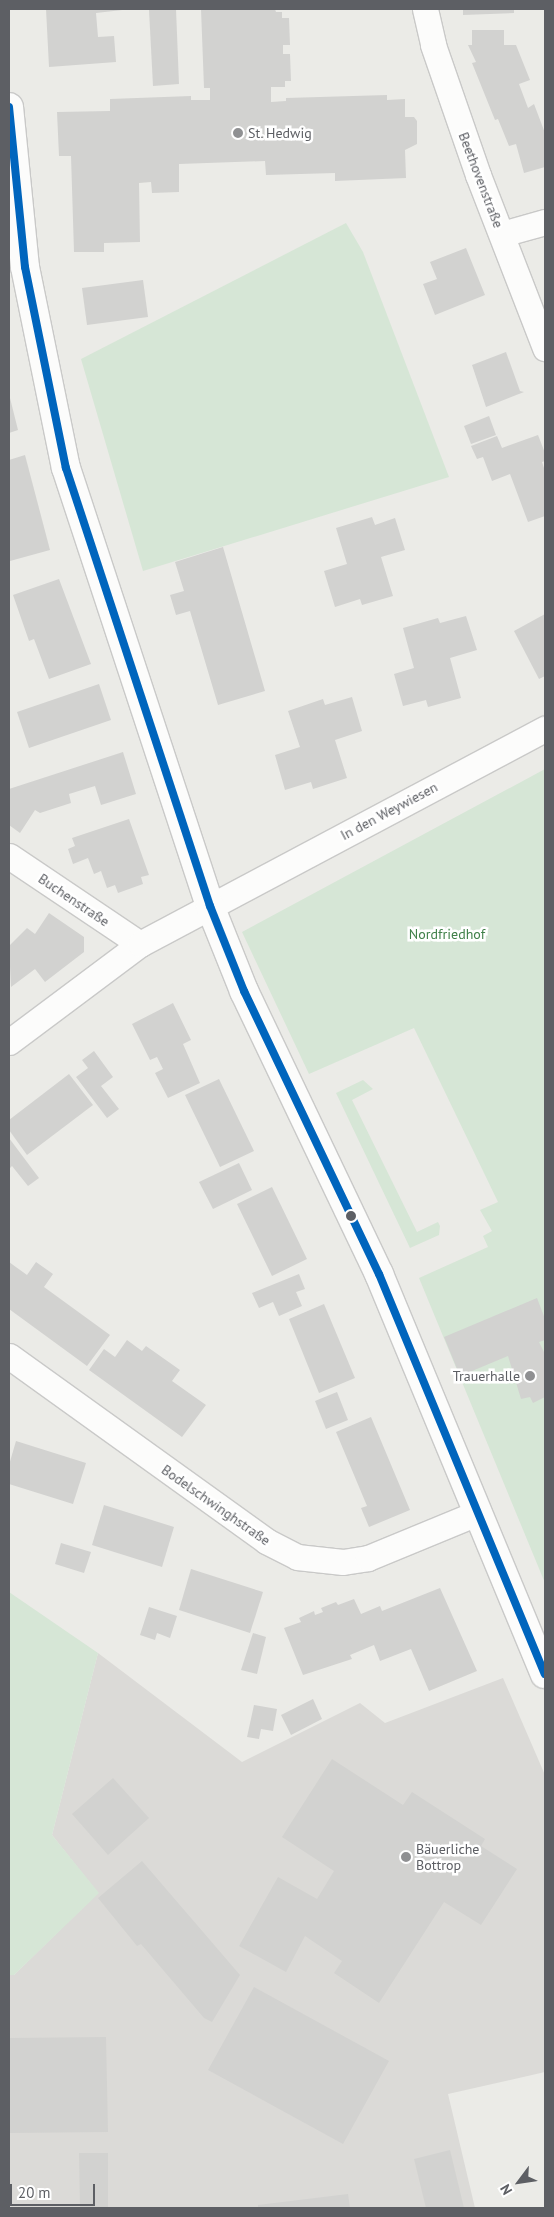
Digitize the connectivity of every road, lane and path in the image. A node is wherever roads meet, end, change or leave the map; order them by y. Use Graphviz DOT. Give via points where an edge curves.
graph roads {
  1 [pos="426,9"];
  2 [pos="9,107"];
  3 [pos="545,222"];
  4 [pos="502,234"];
  5 [pos="16,252"];
  6 [pos="545,348"];
  7 [pos="545,729"];
  8 [pos="9,856"];
  9 [pos="210,906"];
  10 [pos="140,944"];
  11 [pos="9,1042"];
  12 [pos="9,1356"];
  13 [pos="477,1514"];
  14 [pos="545,1674"];
  1 -- 4 [label="street, Beethovenstraße" via="433,45"];
  2 -- 5 [label="street"];
  3 -- 4 [label="street"];
  4 -- 6 [label="street, Beethovenstraße"];
  5 -- 9 [label="street" via="66,468"];
  7 -- 9 [label="street, In den Weywiesen"];
  8 -- 10 [label="street, Buchenstraße"];
  9 -- 10 [label="street, In den Weywiesen"];
  9 -- 13 [label="street" via="244,991 379,1274"];
  10 -- 11 [label="street, In den Weywiesen"];
  12 -- 13 [label="street, Bodelschwinghstraße" via="266,1541 297,1556 344,1562 368,1558"];
  13 -- 14 [label="street"];
}
